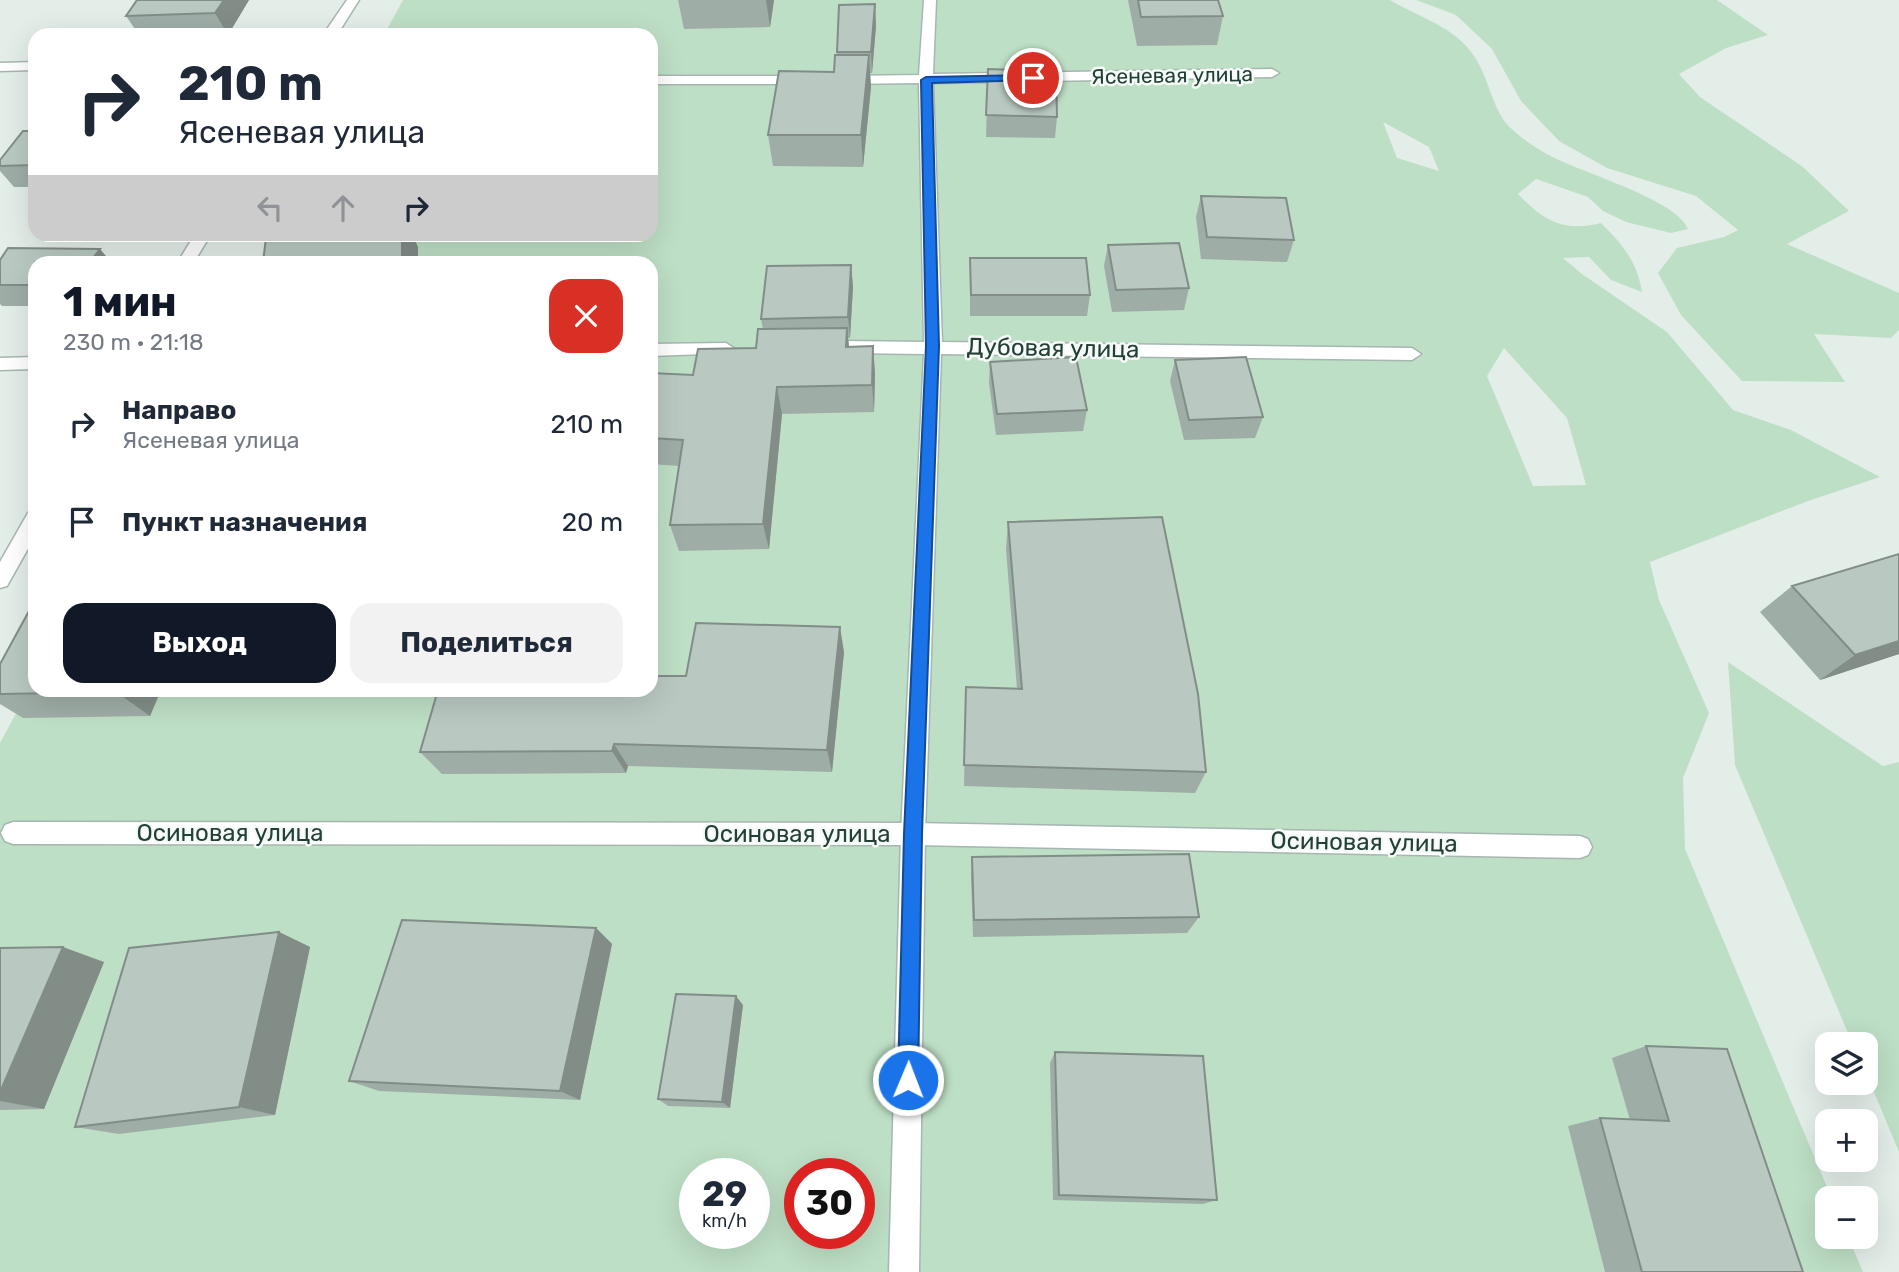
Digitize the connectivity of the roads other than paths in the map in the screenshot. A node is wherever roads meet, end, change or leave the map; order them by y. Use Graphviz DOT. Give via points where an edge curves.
graph roads {
  1 [pos="353,0"];
  2 [pos="930,0"];
  3 [pos="335,28"];
  4 [pos="28,66"];
  5 [pos="0,67"];
  6 [pos="1272,73"];
  7 [pos="658,80"];
  8 [pos="926,80"];
  9 [pos="933,346"];
  10 [pos="825,348"];
  11 [pos="745,349"];
  12 [pos="658,351"];
  13 [pos="1412,354"];
  14 [pos="28,363"];
  15 [pos="0,364"];
  16 [pos="28,530"];
  17 [pos="0,580"];
  18 [pos="13,833"];
  19 [pos="913,834"];
  20 [pos="1580,846"];
  21 [pos="904,1272"];
  1 -- 3 [label="street"];
  2 -- 8 [label="street"];
  4 -- 5 [label="street"];
  6 -- 8 [label="street, Ясеневая улица"];
  7 -- 8 [label="street, Ясеневая улица"];
  8 -- 9 [label="street"];
  9 -- 10 [label="street, Дубовая улица"];
  9 -- 13 [label="street, Дубовая улица"];
  9 -- 19 [label="street"];
  11 -- 12 [label="street"];
  14 -- 15 [label="street"];
  16 -- 17 [label="street"];
  18 -- 19 [label="street, Осиновая улица"];
  19 -- 20 [label="street, Осиновая улица"];
  19 -- 21 [label="street"];
}
